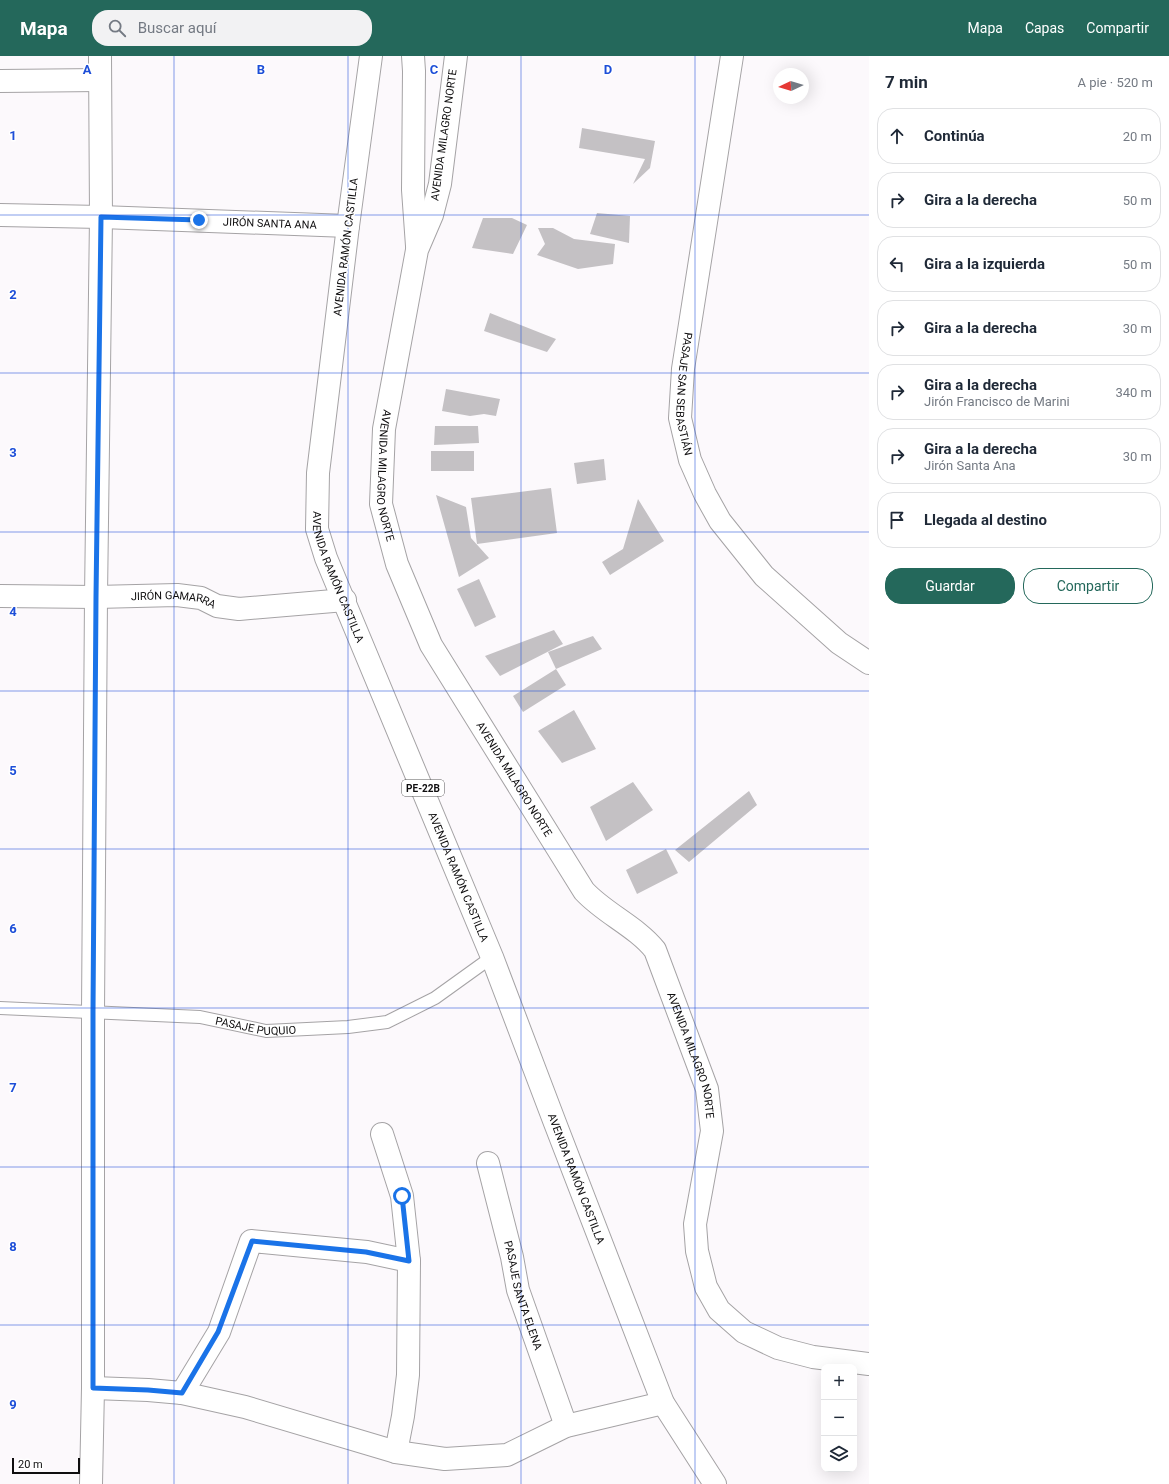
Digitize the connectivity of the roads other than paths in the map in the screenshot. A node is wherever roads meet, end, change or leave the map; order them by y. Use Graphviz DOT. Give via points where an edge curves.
graph roads {
  1 [pos="100,56"];
  2 [pos="371,56"];
  3 [pos="413,56"];
  4 [pos="456,56"];
  5 [pos="732,56"];
  6 [pos="100,80"];
  7 [pos="0,81"];
  8 [pos="0,215"];
  9 [pos="101,217"];
  10 [pos="348,226"];
  11 [pos="417,250"];
  12 [pos="0,596"];
  13 [pos="96,597"];
  14 [pos="345,600"];
  15 [pos="869,663"];
  16 [pos="492,958"];
  17 [pos="0,1008"];
  18 [pos="93,1012"];
  19 [pos="382,1134"];
  20 [pos="488,1163"];
  21 [pos="409,1261"];
  22 [pos="869,1364"];
  23 [pos="93,1388"];
  24 [pos="182,1393"];
  25 [pos="663,1403"];
  26 [pos="566,1426"];
  27 [pos="396,1452"];
  28 [pos="91,1484"];
  29 [pos="715,1484"];
  1 -- 6 [label="main road"];
  2 -- 10 [label="main road, AVENIDA RAMÓN CASTILLA / PE-22B"];
  3 -- 11 [label="main road" via="413,190"];
  4 -- 11 [label="main road, AVENIDA MILAGRO NORTE" via="440,184 432,215"];
  5 -- 15 [label="main road, PASAJE SAN SEBASTIÁN" via="683,369 680,418 690,460 720,521 764,576 839,643"];
  6 -- 7 [label="main road"];
  6 -- 9 [label="main road"];
  8 -- 9 [label="main road, JIRÓN SANTA ANA"];
  9 -- 10 [label="main road, JIRÓN SANTA ANA"];
  9 -- 13 [label="main road"];
  10 -- 14 [label="main road, AVENIDA RAMÓN CASTILLA / PE-22B" via="318,472 318,529 326,558"];
  11 -- 22 [label="main road, AVENIDA MILAGRO NORTE" via="384,429 381,504 397,564 432,645 584,891 593,901 645,939 655,950 707,1089 712,1131 695,1224 697,1251 706,1287 719,1310 744,1332 778,1348 813,1357"];
  12 -- 13 [label="main road, JIRÓN GAMARRA"];
  13 -- 14 [label="main road, JIRÓN GAMARRA" via="177,595 201,598 217,606 239,609"];
  13 -- 18 [label="main road"];
  14 -- 16 [label="main road, AVENIDA RAMÓN CASTILLA / PE-22B"];
  16 -- 18 [label="lane, PASAJE PUQUIO" via="435,998 387,1022 348,1027 266,1031 200,1017"];
  16 -- 25 [label="main road, AVENIDA RAMÓN CASTILLA / PE-22B"];
  17 -- 18 [label="lane, PASAJE PUQUIO"];
  18 -- 23 [label="main road"];
  19 -- 21 [label="main road" via="402,1196"];
  20 -- 26 [label="main road, PASAJE SANTA ELENA" via="518,1290"];
  21 -- 24 [label="main road" via="366,1252 252,1241 218,1332"];
  21 -- 27 [label="main road" via="408,1375"];
  23 -- 24 [label="main road"];
  23 -- 28 [label="main road"];
  24 -- 27 [label="main road" via="245,1406"];
  25 -- 26 [label="main road"];
  25 -- 29 [label="main road, AVENIDA RAMÓN CASTILLA / PE-22B"];
  26 -- 27 [label="main road" via="507,1455 444,1459"];
}
